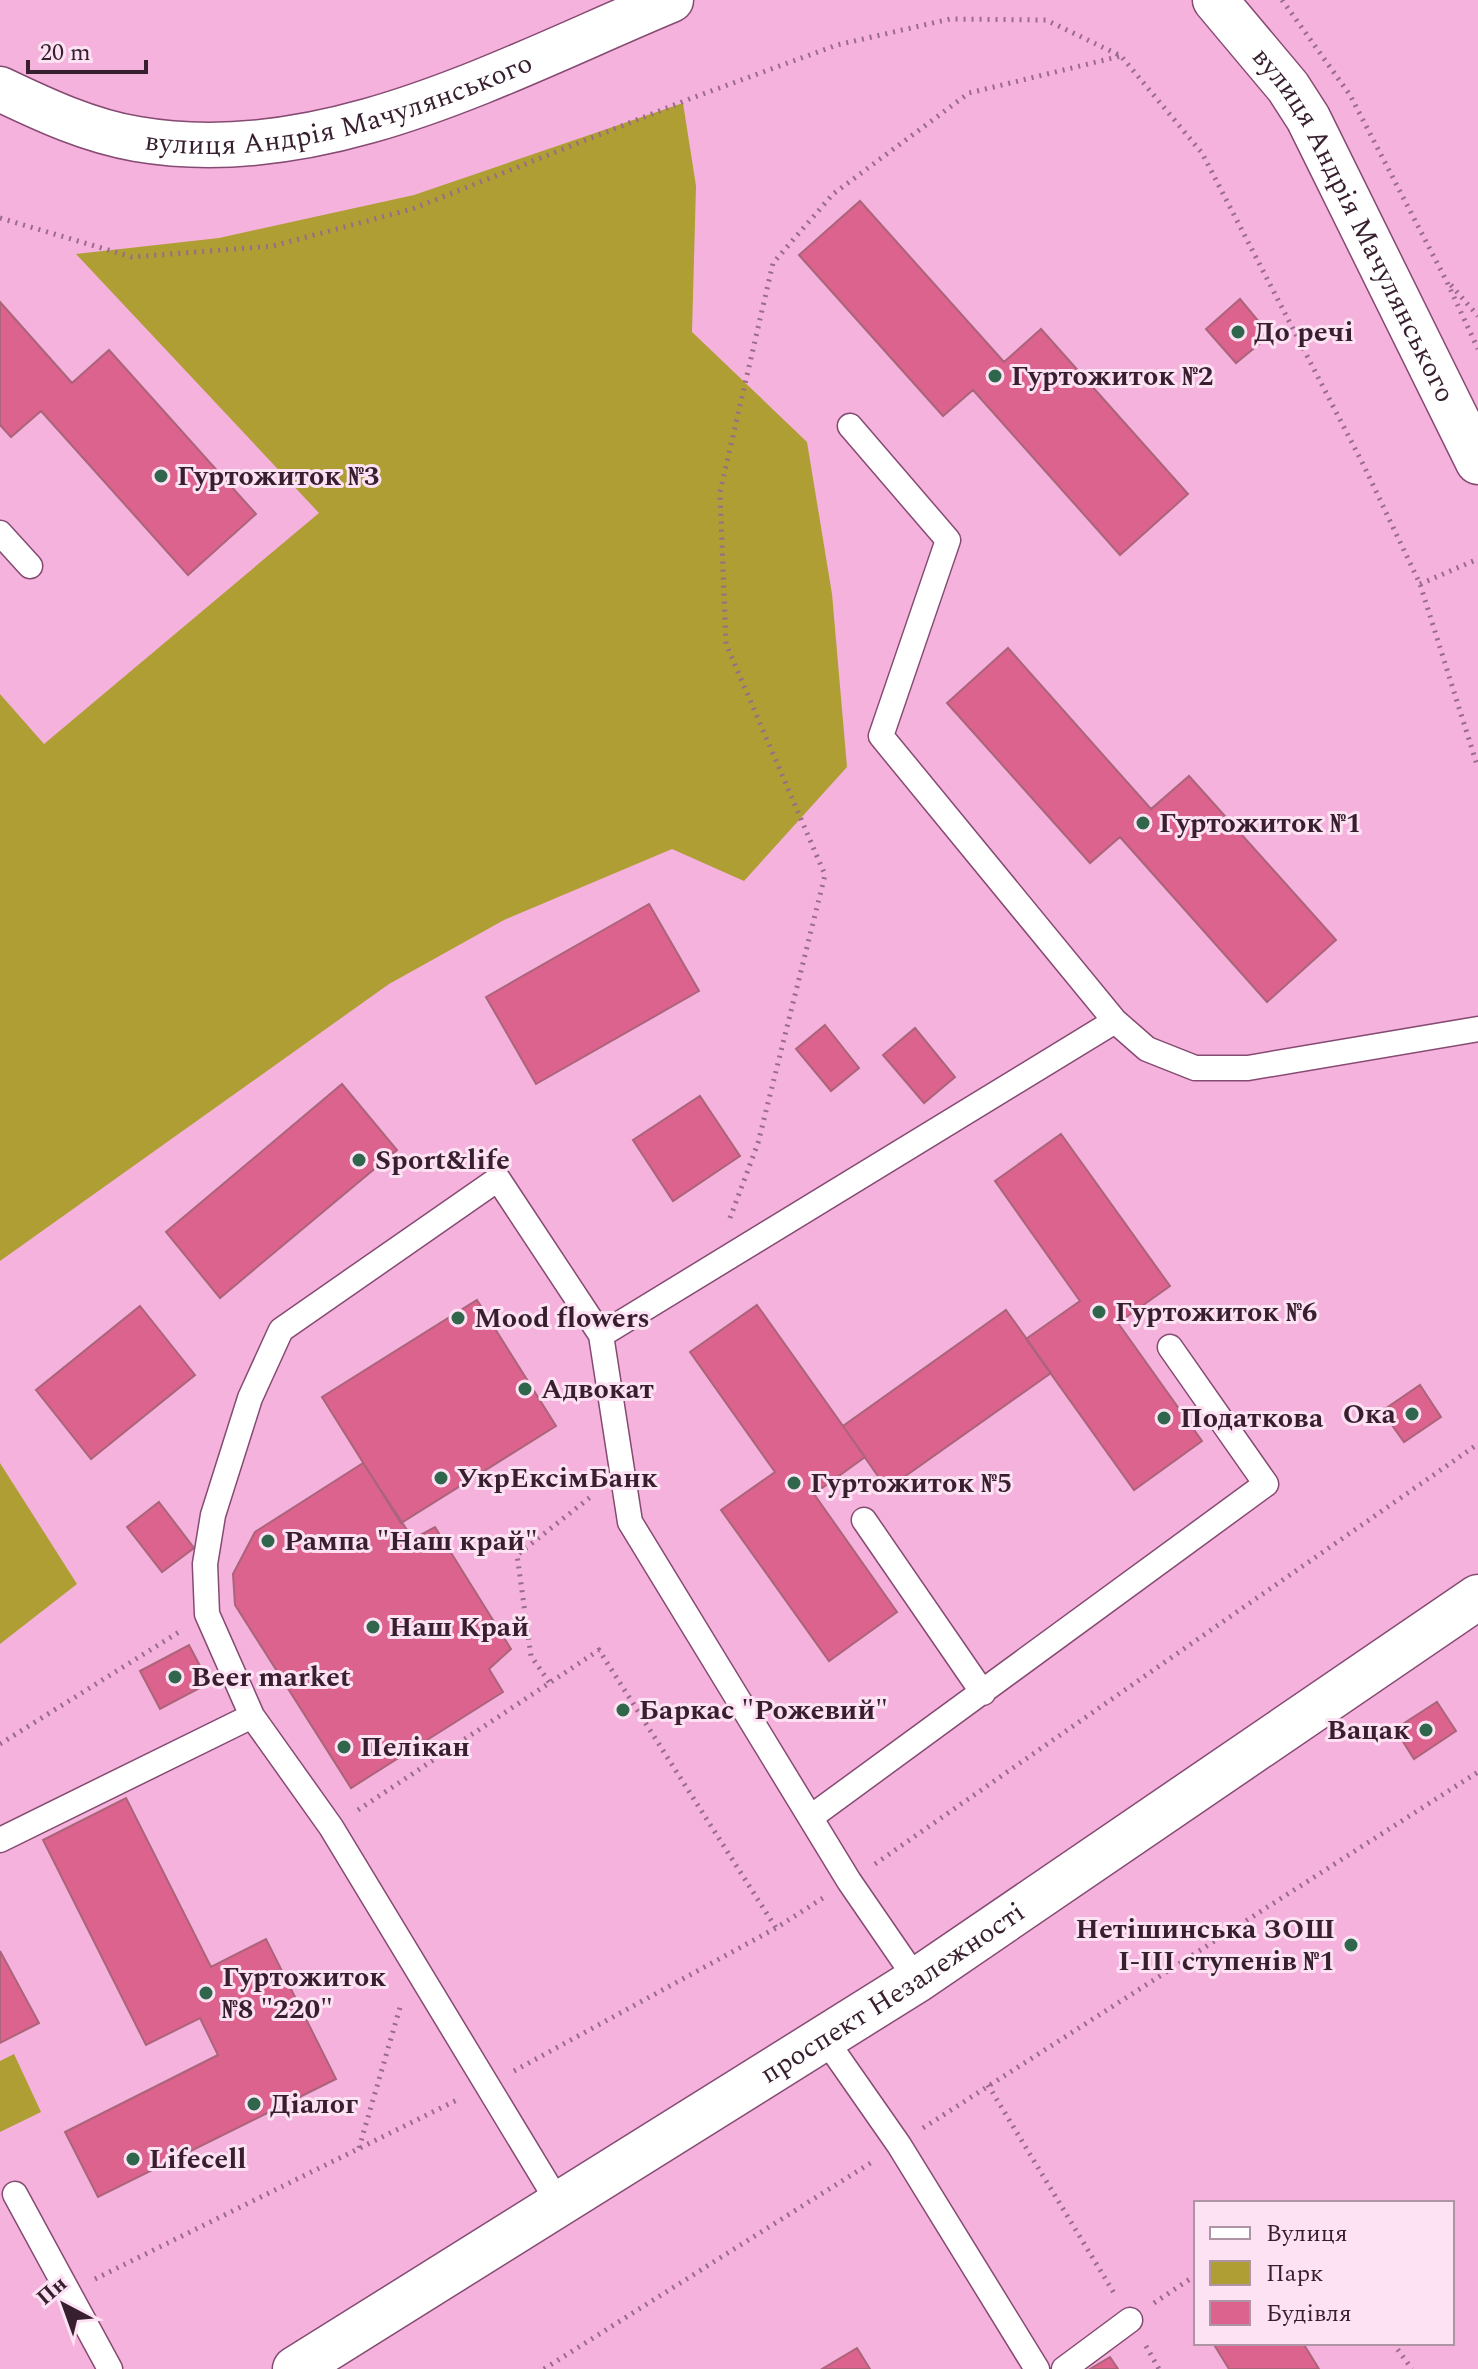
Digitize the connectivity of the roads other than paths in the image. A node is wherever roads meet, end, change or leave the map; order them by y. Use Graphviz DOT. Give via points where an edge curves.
graph roads {
  1 [pos="671,0"];
  2 [pos="1215,0"];
  3 [pos="0,89"];
  4 [pos="850,426"];
  5 [pos="1478,462"];
  6 [pos="0,533"];
  7 [pos="30,566"];
  8 [pos="1115,1021"];
  9 [pos="1478,1029"];
  10 [pos="601,1335"];
  11 [pos="1170,1347"];
  12 [pos="864,1520"];
  13 [pos="1478,1597"];
  14 [pos="983,1693"];
  15 [pos="252,1716"];
  16 [pos="811,1817"];
  17 [pos="0,1840"];
  18 [pos="917,1980"];
  19 [pos="825,2039"];
  20 [pos="15,2194"];
  21 [pos="558,2202"];
  22 [pos="1130,2320"];
  23 [pos="110,2369"];
  24 [pos="295,2369"];
  25 [pos="1037,2369"];
  26 [pos="1064,2369"];
  1 -- 3 [label="main road, вулиця Андрія Мачулянського" via="441,96 357,124 280,139 192,145 137,139 72,120"];
  2 -- 5 [label="main road, вулиця Андрія Мачулянського" via="1308,118"];
  4 -- 8 [label="lane" via="948,540 881,736"];
  6 -- 7 [label="lane"];
  8 -- 9 [label="lane" via="1147,1049 1195,1068 1248,1068"];
  8 -- 10 [label="lane"];
  10 -- 15 [label="lane" via="498,1179 281,1330 250,1398 213,1515 205,1564 207,1614"];
  10 -- 16 [label="lane" via="630,1522"];
  11 -- 14 [label="lane" via="1266,1484"];
  12 -- 14 [label="lane"];
  13 -- 18 [label="main road, проспект Незалежності"];
  14 -- 16 [label="lane"];
  15 -- 17 [label="lane"];
  15 -- 21 [label="lane" via="331,1827"];
  16 -- 18 [label="lane"];
  18 -- 19 [label="main road, проспект Незалежності"];
  19 -- 21 [label="main road, проспект Незалежності"];
  19 -- 25 [label="lane" via="899,2145"];
  20 -- 23 [label="lane"];
  21 -- 24 [label="main road, проспект Незалежності"];
  22 -- 26 [label="lane"];
}
